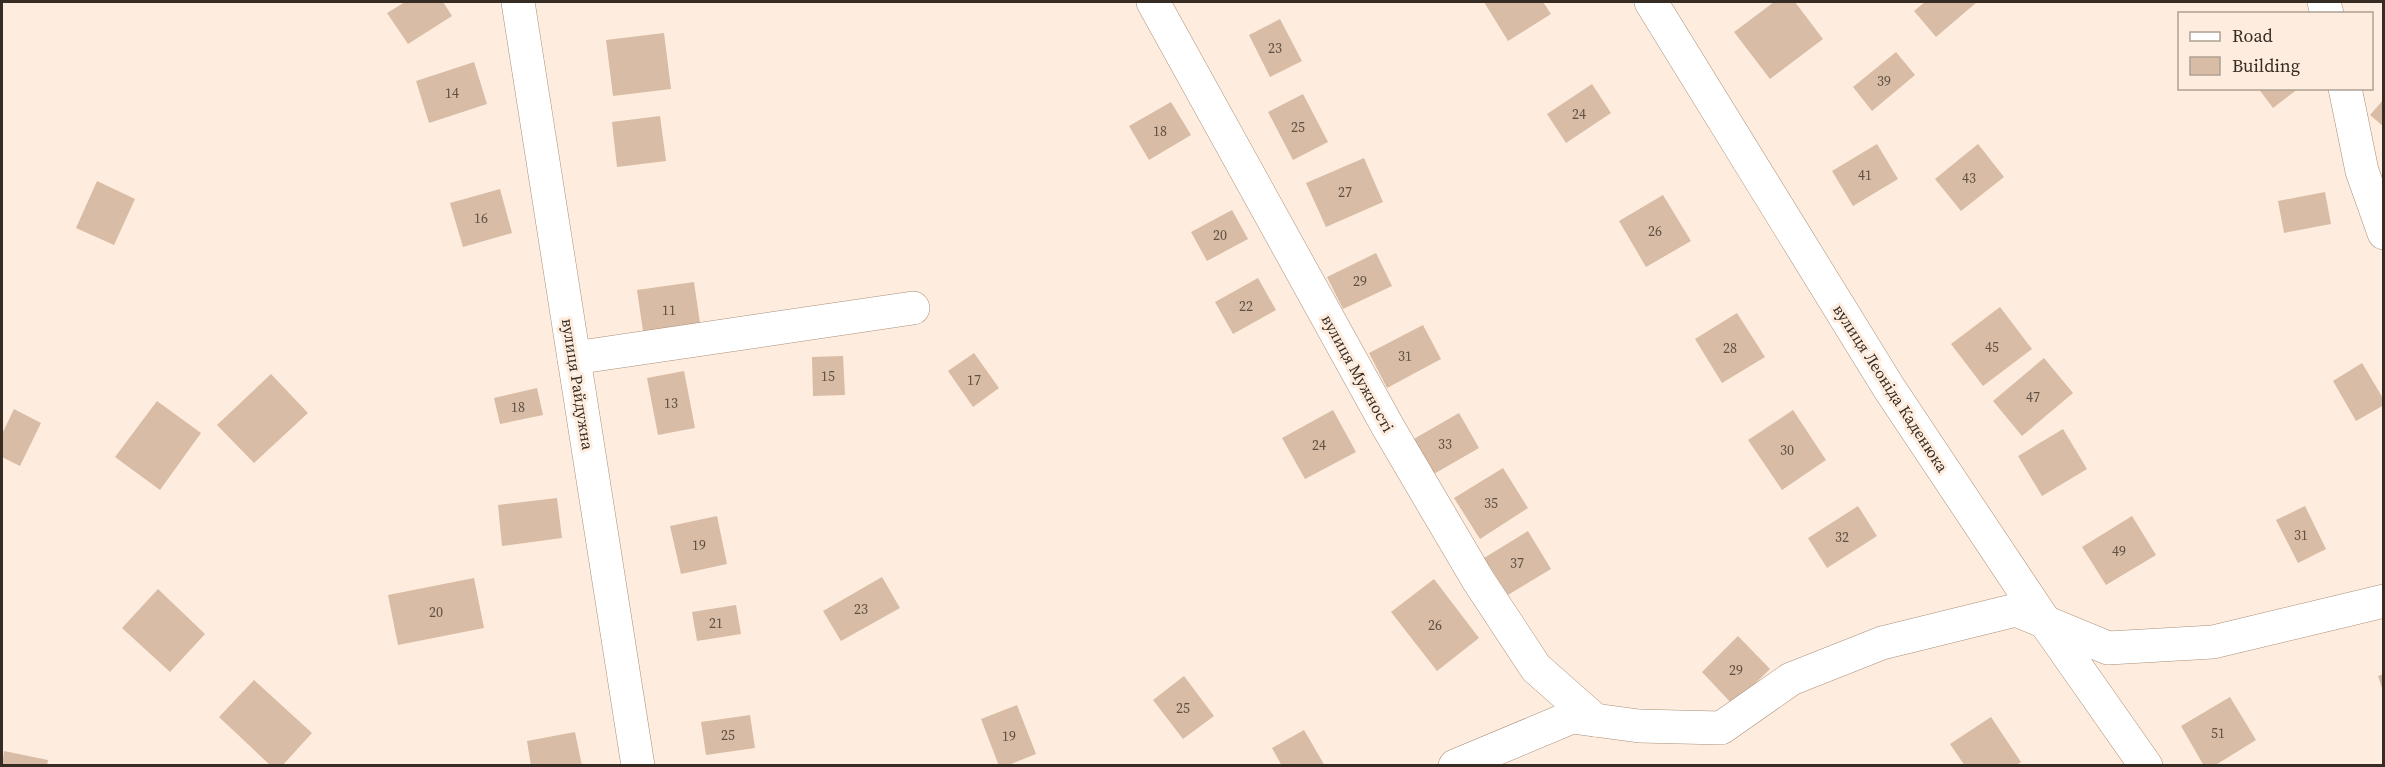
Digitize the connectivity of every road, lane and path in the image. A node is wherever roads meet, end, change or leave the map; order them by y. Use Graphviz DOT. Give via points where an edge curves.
graph roads {
  1 [pos="518,2"];
  2 [pos="1153,2"];
  3 [pos="1651,2"];
  4 [pos="2345,90"];
  5 [pos="2384,232"];
  6 [pos="913,308"];
  7 [pos="574,358"];
  8 [pos="2384,601"];
  9 [pos="2045,622"];
  10 [pos="1595,720"];
  11 [pos="638,765"];
  12 [pos="1455,765"];
  13 [pos="2146,765"];
  1 -- 7 [label="street, вулиця Райдужна"];
  2 -- 10 [label="street, вулиця Мужності" via="1388,427 1478,580 1536,668"];
  3 -- 9 [label="street, вулиця Леоніда Каденюка" via="1889,388"];
  4 -- 5 [label="street" via="2362,171"];
  6 -- 7 [label="street"];
  7 -- 11 [label="street, вулиця Райдужна"];
  8 -- 9 [label="street" via="2201,643 2108,648"];
  9 -- 10 [label="street" via="2016,610 1882,643 1791,679 1721,728 1639,726"];
  9 -- 13 [label="street, вулиця Леоніда Каденюка"];
  10 -- 12 [label="street" via="1572,717"];
}
